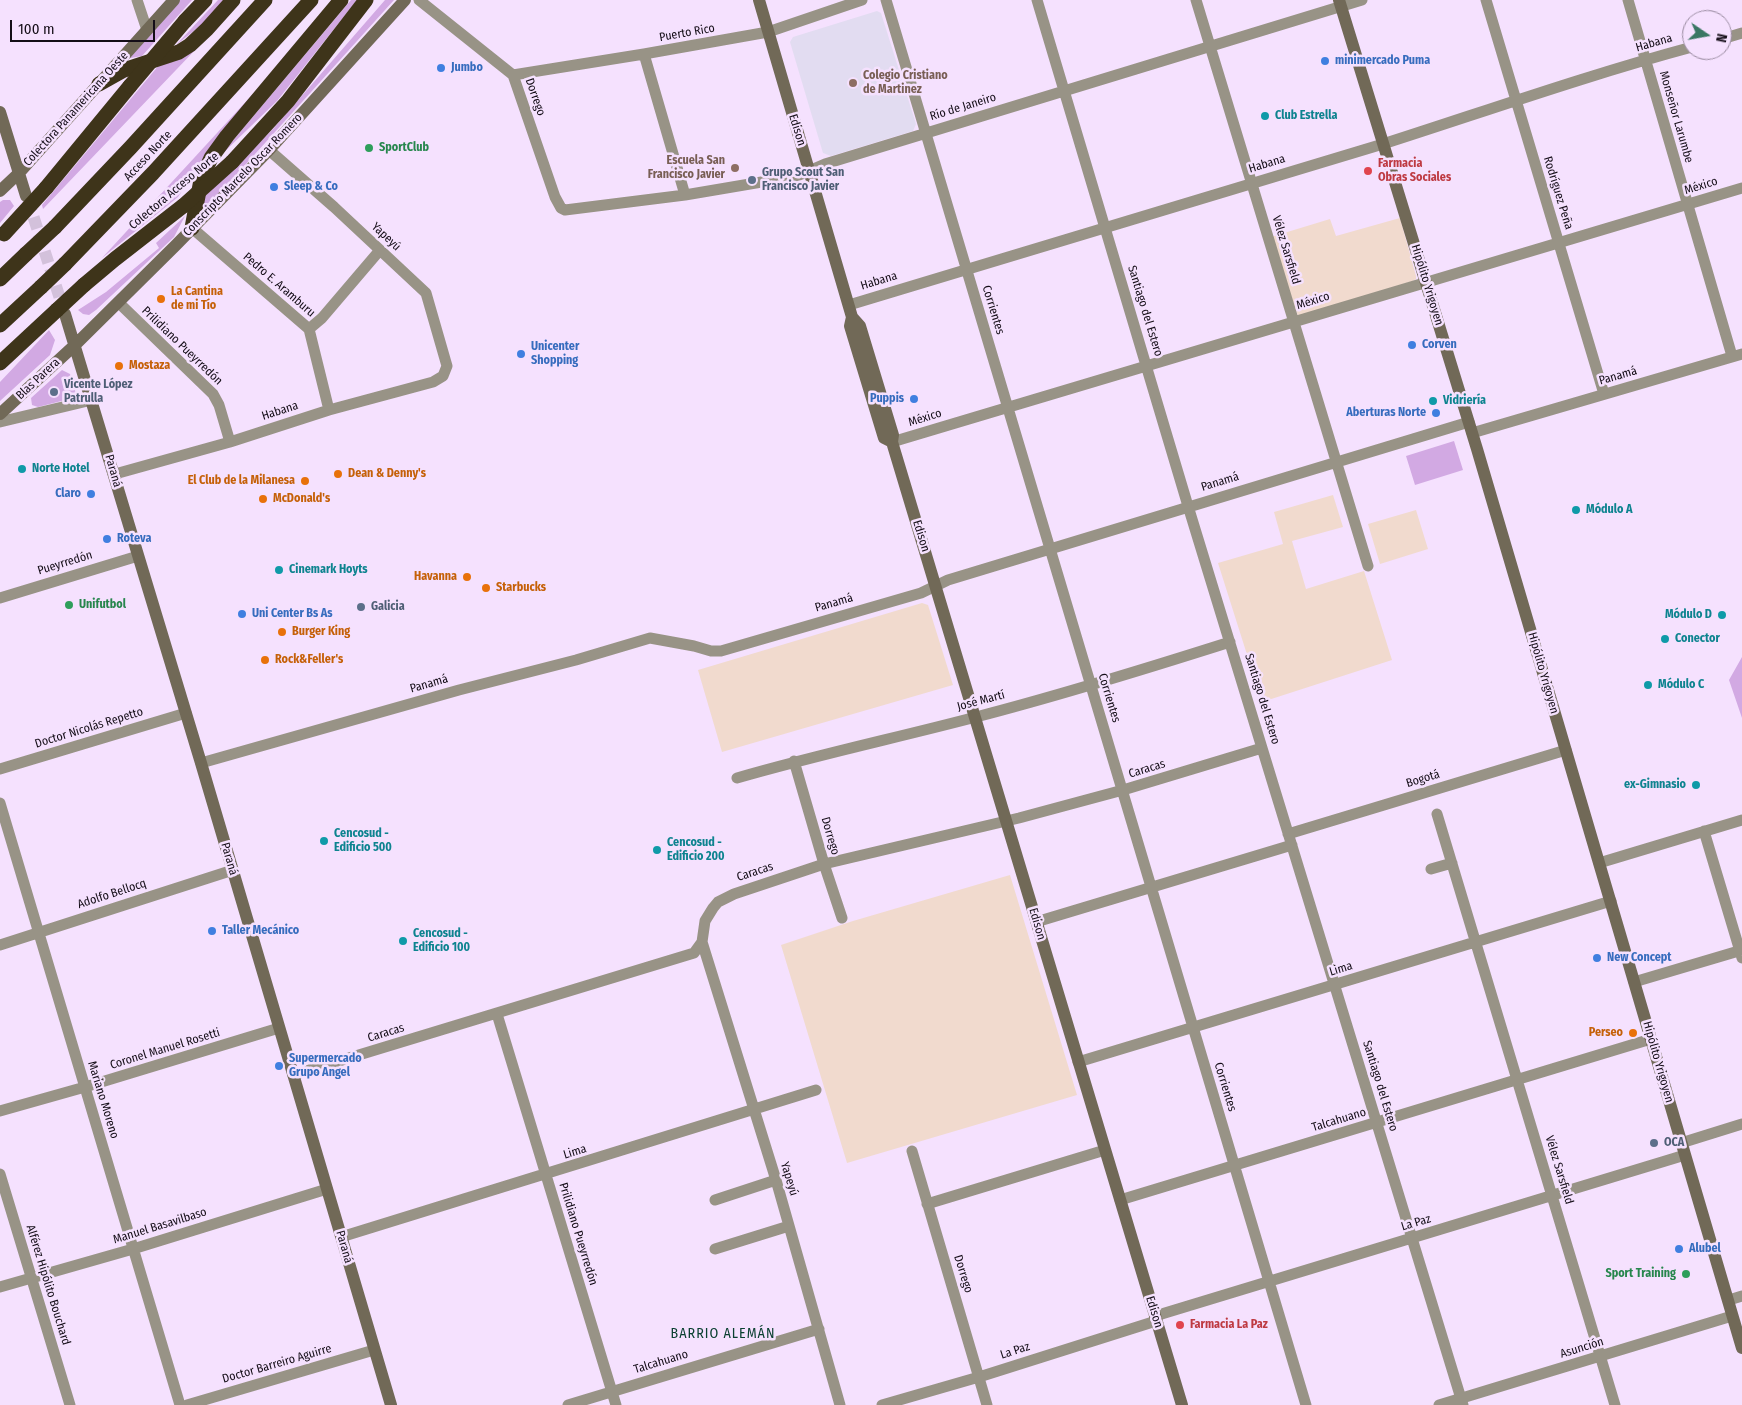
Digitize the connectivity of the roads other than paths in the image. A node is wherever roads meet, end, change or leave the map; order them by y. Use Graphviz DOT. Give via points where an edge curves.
graph roads {
  1 [pos="137,0"];
  2 [pos="174,0"];
  3 [pos="205,0"];
  4 [pos="234,0"];
  5 [pos="266,0"];
  6 [pos="311,0"];
  7 [pos="341,0"];
  8 [pos="366,0"];
  9 [pos="371,0"];
  10 [pos="405,0"];
  11 [pos="419,0"];
  12 [pos="759,0"];
  13 [pos="862,0"];
  14 [pos="886,0"];
  15 [pos="1038,0"];
  16 [pos="1196,0"];
  17 [pos="1362,0"];
  18 [pos="1486,0"];
  19 [pos="1628,0"];
  20 [pos="1340,3"];
  21 [pos="348,23"];
  22 [pos="146,30"];
  23 [pos="768,32"];
  24 [pos="1210,46"];
  25 [pos="1682,50"];
  26 [pos="644,54"];
  27 [pos="1645,60"];
  28 [pos="513,75"];
  29 [pos="99,84"];
  30 [pos="1064,91"];
  31 [pos="1516,100"];
  32 [pos="0,112"];
  33 [pos="926,133"];
  34 [pos="1383,144"];
  35 [pos="269,150"];
  36 [pos="810,171"];
  37 [pos="19,174"];
  38 [pos="1251,183"];
  39 [pos="1742,188"];
  40 [pos="0,191"];
  41 [pos="685,195"];
  42 [pos="26,196"];
  43 [pos="1688,204"];
  44 [pos="565,210"];
  45 [pos="1105,227"];
  46 [pos="192,228"];
  47 [pos="1,237"];
  48 [pos="1559,243"];
  49 [pos="380,250"];
  50 [pos="966,268"];
  51 [pos="0,279"];
  52 [pos="1426,281"];
  53 [pos="118,303"];
  54 [pos="851,311"];
  55 [pos="65,314"];
  56 [pos="1294,322"];
  57 [pos="0,325"];
  58 [pos="309,329"];
  59 [pos="29,335"];
  60 [pos="75,345"];
  61 [pos="1737,355"];
  62 [pos="0,363"];
  63 [pos="447,366"];
  64 [pos="1147,366"];
  65 [pos="0,368"];
  66 [pos="1604,394"];
  67 [pos="92,400"];
  68 [pos="1008,408"];
  69 [pos="329,410"];
  70 [pos="0,414"];
  71 [pos="0,422"];
  72 [pos="1470,427"];
  73 [pos="230,442"];
  74 [pos="892,442"];
  75 [pos="1336,461"];
  76 [pos="115,474"];
  77 [pos="1188,506"];
  78 [pos="1050,548"];
  79 [pos="138,556"];
  80 [pos="1368,566"];
  81 [pos="935,586"];
  82 [pos="0,598"];
  83 [pos="1230,642"];
  84 [pos="1091,686"];
  85 [pos="186,713"];
  86 [pos="975,718"];
  87 [pos="1262,748"];
  88 [pos="1566,750"];
  89 [pos="794,761"];
  90 [pos="201,763"];
  91 [pos="0,769"];
  92 [pos="737,778"];
  93 [pos="1122,790"];
  94 [pos="0,803"];
  95 [pos="1437,814"];
  96 [pos="1742,820"];
  97 [pos="1006,821"];
  98 [pos="1704,831"];
  99 [pos="1290,840"];
  100 [pos="1452,863"];
  101 [pos="1599,863"];
  102 [pos="824,864"];
  103 [pos="1431,869"];
  104 [pos="233,870"];
  105 [pos="1151,887"];
  106 [pos="1610,901"];
  107 [pos="842,918"];
  108 [pos="1036,922"];
  109 [pos="38,932"];
  110 [pos="702,942"];
  111 [pos="1476,943"];
  112 [pos="0,945"];
  113 [pos="1741,953"];
  114 [pos="1634,982"];
  115 [pos="1334,985"];
  116 [pos="497,1014"];
  117 [pos="1193,1027"];
  118 [pos="279,1028"];
  119 [pos="1651,1039"];
  120 [pos="1078,1062"];
  121 [pos="293,1075"];
  122 [pos="1517,1080"];
  123 [pos="85,1087"];
  124 [pos="816,1090"];
  125 [pos="753,1110"];
  126 [pos="0,1111"];
  127 [pos="1376,1123"];
  128 [pos="1742,1124"];
  129 [pos="1683,1149"];
  130 [pos="1105,1150"];
  131 [pos="912,1151"];
  132 [pos="1235,1166"];
  133 [pos="0,1174"];
  134 [pos="546,1175"];
  135 [pos="776,1180"];
  136 [pos="327,1189"];
  137 [pos="1552,1196"];
  138 [pos="715,1200"];
  139 [pos="1120,1200"];
  140 [pos="927,1204"];
  141 [pos="789,1226"];
  142 [pos="341,1237"];
  143 [pos="1412,1238"];
  144 [pos="133,1249"];
  145 [pos="715,1249"];
  146 [pos="31,1278"];
  147 [pos="1269,1282"];
  148 [pos="0,1287"];
  149 [pos="1742,1296"];
  150 [pos="1729,1300"];
  151 [pos="1732,1316"];
  152 [pos="1156,1318"];
  153 [pos="819,1329"];
  154 [pos="1742,1348"];
  155 [pos="374,1350"];
  156 [pos="1601,1356"];
  157 [pos="979,1377"];
  158 [pos="612,1392"];
  159 [pos="1462,1402"];
  160 [pos="70,1405"];
  161 [pos="180,1405"];
  162 [pos="187,1405"];
  163 [pos="390,1405"];
  164 [pos="568,1405"];
  165 [pos="616,1405"];
  166 [pos="840,1405"];
  167 [pos="882,1405"];
  168 [pos="987,1405"];
  169 [pos="1182,1405"];
  170 [pos="1306,1405"];
  171 [pos="1439,1405"];
  172 [pos="1615,1405"];
  1 -- 22 [label="street"];
  2 -- 22 [label="street, Colectora Panamericana Oeste"];
  3 -- 47 [label="highway, bridge"];
  4 -- 29 [label="highway" via="207,29 179,52 124,70"];
  5 -- 51 [label="highway, Acceso Norte, bridge" via="131,147"];
  6 -- 57 [label="highway, Acceso Norte, bridge" via="153,173 65,264"];
  7 -- 46 [label="highway" via="211,158 199,187"];
  8 -- 21 [label="highway, Colectora Acceso Norte"];
  9 -- 21 [label="highway"];
  10 -- 35 [label="street, Conscripto Marcelo Oscar Romero"];
  11 -- 28 [label="street, Dorrego"];
  12 -- 23 [label="street, Edison"];
  13 -- 23 [label="street, Puerto Rico"];
  14 -- 33 [label="street, Corrientes"];
  15 -- 30 [label="street, Santiago del Estero"];
  16 -- 24 [label="street, Vélez Sarsfield"];
  17 -- 20 [label="street, Río de Janeiro"];
  18 -- 31 [label="street, Rodríguez Peña"];
  19 -- 27 [label="street, Monseñor Larumbe"];
  20 -- 24 [label="street, Río de Janeiro"];
  20 -- 34 [label="street, Hipólito Yrigoyen"];
  21 -- 59 [label="highway, Colectora Acceso Norte, bridge" via="288,102 232,162"];
  22 -- 29 [label="street, Colectora Panamericana Oeste"];
  23 -- 26 [label="street, Puerto Rico"];
  23 -- 36 [label="street, Edison"];
  24 -- 30 [label="street, Río de Janeiro"];
  24 -- 38 [label="street, Vélez Sarsfield"];
  25 -- 27 [label="street, Habana"];
  26 -- 28 [label="street, Puerto Rico"];
  26 -- 41 [label="street"];
  27 -- 31 [label="street, Habana"];
  27 -- 43 [label="street, Monseñor Larumbe"];
  28 -- 44 [label="street, Dorrego" via="555,197"];
  29 -- 37 [label="street, Colectora Panamericana Oeste"];
  30 -- 33 [label="street, Río de Janeiro"];
  30 -- 45 [label="street, Santiago del Estero"];
  31 -- 34 [label="street, Habana"];
  31 -- 48 [label="street, Rodríguez Peña"];
  32 -- 37 [label="street"];
  33 -- 36 [label="street, Río de Janeiro"];
  33 -- 50 [label="street, Corrientes"];
  34 -- 38 [label="street, Habana"];
  34 -- 52 [label="street, Hipólito Yrigoyen"];
  35 -- 46 [label="street, Conscripto Marcelo Oscar Romero"];
  35 -- 49 [label="street, Yapeyú"];
  36 -- 41 [label="street, Río de Janeiro"];
  36 -- 54 [label="street, Edison"];
  37 -- 40 [label="street, Colectora Panamericana Oeste"];
  37 -- 42 [label="street"];
  38 -- 45 [label="street, Habana"];
  38 -- 56 [label="street, Vélez Sarsfield"];
  39 -- 43 [label="street, México"];
  41 -- 44 [label="street, Río de Janeiro"];
  43 -- 48 [label="street, México"];
  43 -- 61 [label="street, Monseñor Larumbe"];
  45 -- 50 [label="street, Habana"];
  45 -- 64 [label="street, Santiago del Estero"];
  46 -- 53 [label="street, Conscripto Marcelo Oscar Romero"];
  46 -- 58 [label="street, Pedro E. Aramburu"];
  48 -- 52 [label="street, México"];
  48 -- 66 [label="street, Rodríguez Peña"];
  49 -- 58 [label="street"];
  49 -- 63 [label="street, Yapeyú" via="426,293"];
  50 -- 54 [label="street, Habana"];
  50 -- 68 [label="street, Corrientes"];
  52 -- 56 [label="street, México"];
  52 -- 72 [label="street, Hipólito Yrigoyen"];
  53 -- 60 [label="street, Conscripto Marcelo Oscar Romero"];
  53 -- 73 [label="street, Prilidiano Pueyrredón" via="213,394"];
  54 -- 74 [label="street, Edison" via="850,326 869,392 884,438"];
  55 -- 60 [label="street, Paraná"];
  56 -- 64 [label="street, México"];
  56 -- 75 [label="street, Vélez Sarsfield"];
  58 -- 69 [label="street, Pedro E. Aramburu"];
  59 -- 62 [label="highway, Colectora Acceso Norte"];
  59 -- 65 [label="highway"];
  60 -- 67 [label="street, Paraná"];
  60 -- 70 [label="street, Blas Parera"];
  61 -- 66 [label="street, Panamá"];
  63 -- 69 [label="street, Habana" via="443,376 433,382"];
  64 -- 68 [label="street, México"];
  64 -- 77 [label="street, Santiago del Estero"];
  66 -- 72 [label="street, Panamá"];
  67 -- 71 [label="street, Blas Parera"];
  67 -- 76 [label="street, Paraná"];
  68 -- 74 [label="street, México"];
  68 -- 78 [label="street, Corrientes"];
  69 -- 73 [label="street, Habana"];
  72 -- 75 [label="street, Panamá"];
  72 -- 88 [label="street, Hipólito Yrigoyen"];
  73 -- 76 [label="street, Habana"];
  74 -- 81 [label="street, Edison"];
  75 -- 77 [label="street, Panamá"];
  75 -- 80 [label="street, Vélez Sarsfield"];
  76 -- 79 [label="street, Paraná"];
  77 -- 78 [label="street, Panamá"];
  77 -- 83 [label="street, Santiago del Estero"];
  78 -- 81 [label="street, Panamá"];
  78 -- 84 [label="street, Corrientes"];
  79 -- 82 [label="street, Pueyrredón"];
  79 -- 85 [label="street, Paraná"];
  81 -- 86 [label="street, Edison"];
  81 -- 90 [label="street, Panamá" via="921,593 721,651 650,638"];
  83 -- 84 [label="street, José Martí"];
  83 -- 87 [label="street, Santiago del Estero"];
  84 -- 86 [label="street, José Martí"];
  84 -- 93 [label="street, Corrientes"];
  85 -- 90 [label="street, Paraná"];
  85 -- 91 [label="street, Doctor Nicolás Repetto"];
  86 -- 89 [label="street, José Martí"];
  86 -- 97 [label="street, Edison"];
  87 -- 93 [label="street, Caracas"];
  87 -- 99 [label="street, Santiago del Estero"];
  88 -- 99 [label="street, Bogotá"];
  88 -- 101 [label="street, Hipólito Yrigoyen"];
  89 -- 92 [label="street, José Martí"];
  89 -- 102 [label="street, Dorrego"];
  90 -- 104 [label="street, Paraná"];
  93 -- 97 [label="street, Caracas"];
  93 -- 105 [label="street, Corrientes"];
  94 -- 109 [label="street, Mariano Moreno"];
  95 -- 100 [label="street, Vélez Sarsfield"];
  96 -- 98 [label="street"];
  97 -- 102 [label="street, Caracas"];
  97 -- 108 [label="street, Edison"];
  98 -- 101 [label="street"];
  98 -- 113 [label="street"];
  99 -- 105 [label="street, Bogotá"];
  99 -- 115 [label="street, Santiago del Estero"];
  100 -- 103 [label="street"];
  100 -- 111 [label="street, Vélez Sarsfield"];
  101 -- 106 [label="street, Hipólito Yrigoyen"];
  102 -- 107 [label="street, Dorrego"];
  102 -- 110 [label="street, Caracas" via="718,902 706,920"];
  104 -- 109 [label="street, Adolfo Bellocq"];
  104 -- 118 [label="street, Paraná"];
  105 -- 108 [label="street, Bogotá"];
  105 -- 117 [label="street, Corrientes"];
  106 -- 111 [label="street, Lima"];
  106 -- 114 [label="street, Hipólito Yrigoyen"];
  108 -- 120 [label="street, Edison"];
  109 -- 112 [label="street, Adolfo Bellocq"];
  109 -- 123 [label="street, Mariano Moreno"];
  110 -- 116 [label="street, Caracas" via="694,953"];
  110 -- 125 [label="street, Yapeyú"];
  111 -- 115 [label="street, Lima"];
  111 -- 122 [label="street, Vélez Sarsfield"];
  113 -- 114 [label="street"];
  114 -- 119 [label="street, Hipólito Yrigoyen"];
  115 -- 117 [label="street, Lima"];
  115 -- 127 [label="street, Santiago del Estero"];
  116 -- 121 [label="street, Caracas"];
  116 -- 134 [label="street, Prilidiano Pueyrredón"];
  117 -- 120 [label="street, Lima"];
  117 -- 132 [label="street, Corrientes"];
  118 -- 121 [label="street, Paraná"];
  118 -- 123 [label="street, Coronel Manuel Rosetti"];
  119 -- 122 [label="street, Talcahuano"];
  119 -- 129 [label="street, Hipólito Yrigoyen"];
  120 -- 130 [label="street, Edison"];
  121 -- 136 [label="street, Paraná"];
  122 -- 127 [label="street, Talcahuano"];
  122 -- 137 [label="street, Vélez Sarsfield"];
  123 -- 126 [label="street, Coronel Manuel Rosetti"];
  123 -- 144 [label="street, Mariano Moreno"];
  124 -- 125 [label="street, Lima"];
  125 -- 134 [label="street, Lima"];
  125 -- 135 [label="street, Yapeyú"];
  127 -- 132 [label="street, Talcahuano"];
  127 -- 143 [label="street, Santiago del Estero"];
  128 -- 129 [label="street, La Paz"];
  129 -- 137 [label="street, La Paz"];
  129 -- 150 [label="street, Hipólito Yrigoyen"];
  130 -- 139 [label="street, Edison"];
  130 -- 140 [label="street"];
  131 -- 140 [label="street, Dorrego"];
  132 -- 139 [label="street, Talcahuano"];
  132 -- 147 [label="street, Corrientes"];
  133 -- 146 [label="street, Alférez Hipólito Bouchard"];
  134 -- 142 [label="street, Lima"];
  134 -- 158 [label="street, Prilidiano Pueyrredón"];
  135 -- 138 [label="street"];
  135 -- 141 [label="street, Yapeyú"];
  136 -- 142 [label="street, Paraná"];
  136 -- 144 [label="street, Manuel Basavilbaso"];
  137 -- 143 [label="street, La Paz"];
  137 -- 156 [label="street, Vélez Sarsfield"];
  139 -- 152 [label="street, Edison"];
  140 -- 157 [label="street, Dorrego"];
  141 -- 145 [label="street"];
  141 -- 153 [label="street, Yapeyú"];
  142 -- 155 [label="street, Paraná"];
  143 -- 147 [label="street, La Paz"];
  143 -- 159 [label="street, Santiago del Estero"];
  144 -- 146 [label="street, Manuel Basavilbaso"];
  144 -- 161 [label="street, Mariano Moreno"];
  146 -- 148 [label="street, Manuel Basavilbaso"];
  146 -- 160 [label="street, Alférez Hipólito Bouchard"];
  147 -- 152 [label="street, La Paz"];
  147 -- 170 [label="street, Corrientes"];
  149 -- 150 [label="street"];
  150 -- 151 [label="street, Hipólito Yrigoyen"];
  151 -- 154 [label="street, Hipólito Yrigoyen"];
  151 -- 156 [label="street, Asunción"];
  152 -- 157 [label="street, La Paz"];
  152 -- 169 [label="street, Edison"];
  153 -- 158 [label="street, Talcahuano"];
  153 -- 166 [label="street, Yapeyú"];
  155 -- 162 [label="street, Doctor Barreiro Aguirre"];
  155 -- 163 [label="street, Paraná"];
  156 -- 159 [label="street, Asunción"];
  156 -- 172 [label="street, Vélez Sarsfield"];
  157 -- 167 [label="street, La Paz"];
  157 -- 168 [label="street, Dorrego"];
  158 -- 164 [label="street, Talcahuano"];
  158 -- 165 [label="street, Prilidiano Pueyrredón"];
  159 -- 171 [label="street, Asunción"];
}
